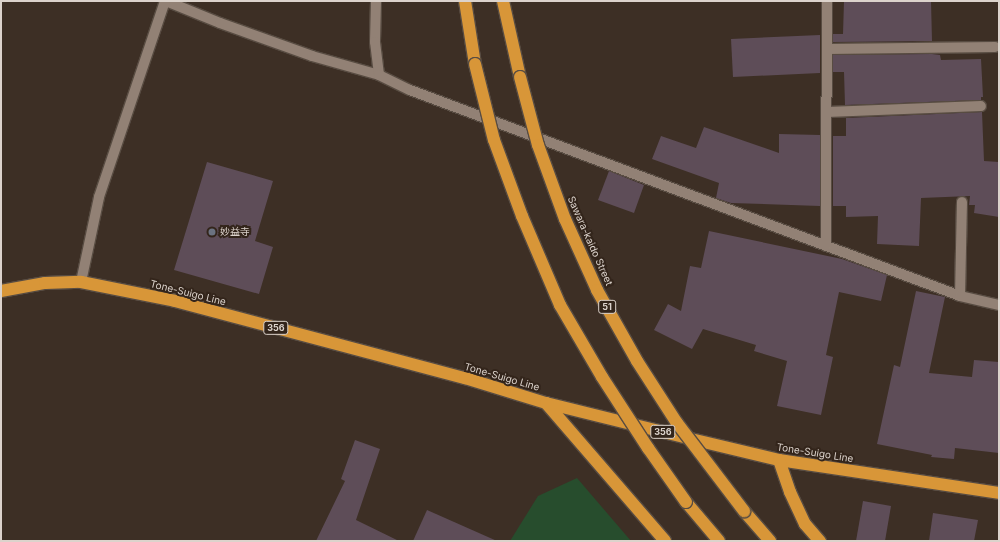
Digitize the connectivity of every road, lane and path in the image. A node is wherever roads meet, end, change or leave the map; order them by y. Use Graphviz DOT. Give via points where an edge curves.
graph roads {
  1 [pos="165,1"];
  2 [pos="376,1"];
  3 [pos="465,1"];
  4 [pos="503,1"];
  5 [pos="827,1"];
  6 [pos="995,47"];
  7 [pos="827,49"];
  8 [pos="379,75"];
  9 [pos="981,106"];
  10 [pos="827,112"];
  11 [pos="962,202"];
  12 [pos="826,246"];
  13 [pos="81,282"];
  14 [pos="4,288"];
  15 [pos="960,296"];
  16 [pos="999,305"];
  17 [pos="546,403"];
  18 [pos="779,460"];
  19 [pos="999,493"];
  20 [pos="665,541"];
  21 [pos="719,541"];
  22 [pos="770,541"];
  23 [pos="820,541"];
  1 -- 8 [label="street" via="312,56"];
  1 -- 13 [label="street" via="100,197"];
  2 -- 8 [label="street" via="375,42"];
  3 -- 21 [label="highway, bridge" via="475,64 494,140 522,216 560,305 648,448 686,502"];
  4 -- 22 [label="highway, Sawara-kaido Street / 51, bridge" via="538,145 565,219 597,290 636,361 677,423"];
  5 -- 7 [label="street"];
  6 -- 7 [label="street"];
  7 -- 10 [label="street"];
  8 -- 12 [label="street" via="410,90"];
  9 -- 10 [label="street"];
  10 -- 12 [label="street"];
  11 -- 15 [label="street"];
  12 -- 15 [label="street"];
  13 -- 14 [label="highway, Tone-Suigo Line / 356"];
  13 -- 17 [label="highway, Tone-Suigo Line / 356" via="175,301 457,376"];
  15 -- 16 [label="street"];
  17 -- 18 [label="highway, Tone-Suigo Line / 356"];
  17 -- 20 [label="highway"];
  18 -- 19 [label="highway, Tone-Suigo Line / 356"];
  18 -- 23 [label="highway" via="805,524"];
}
